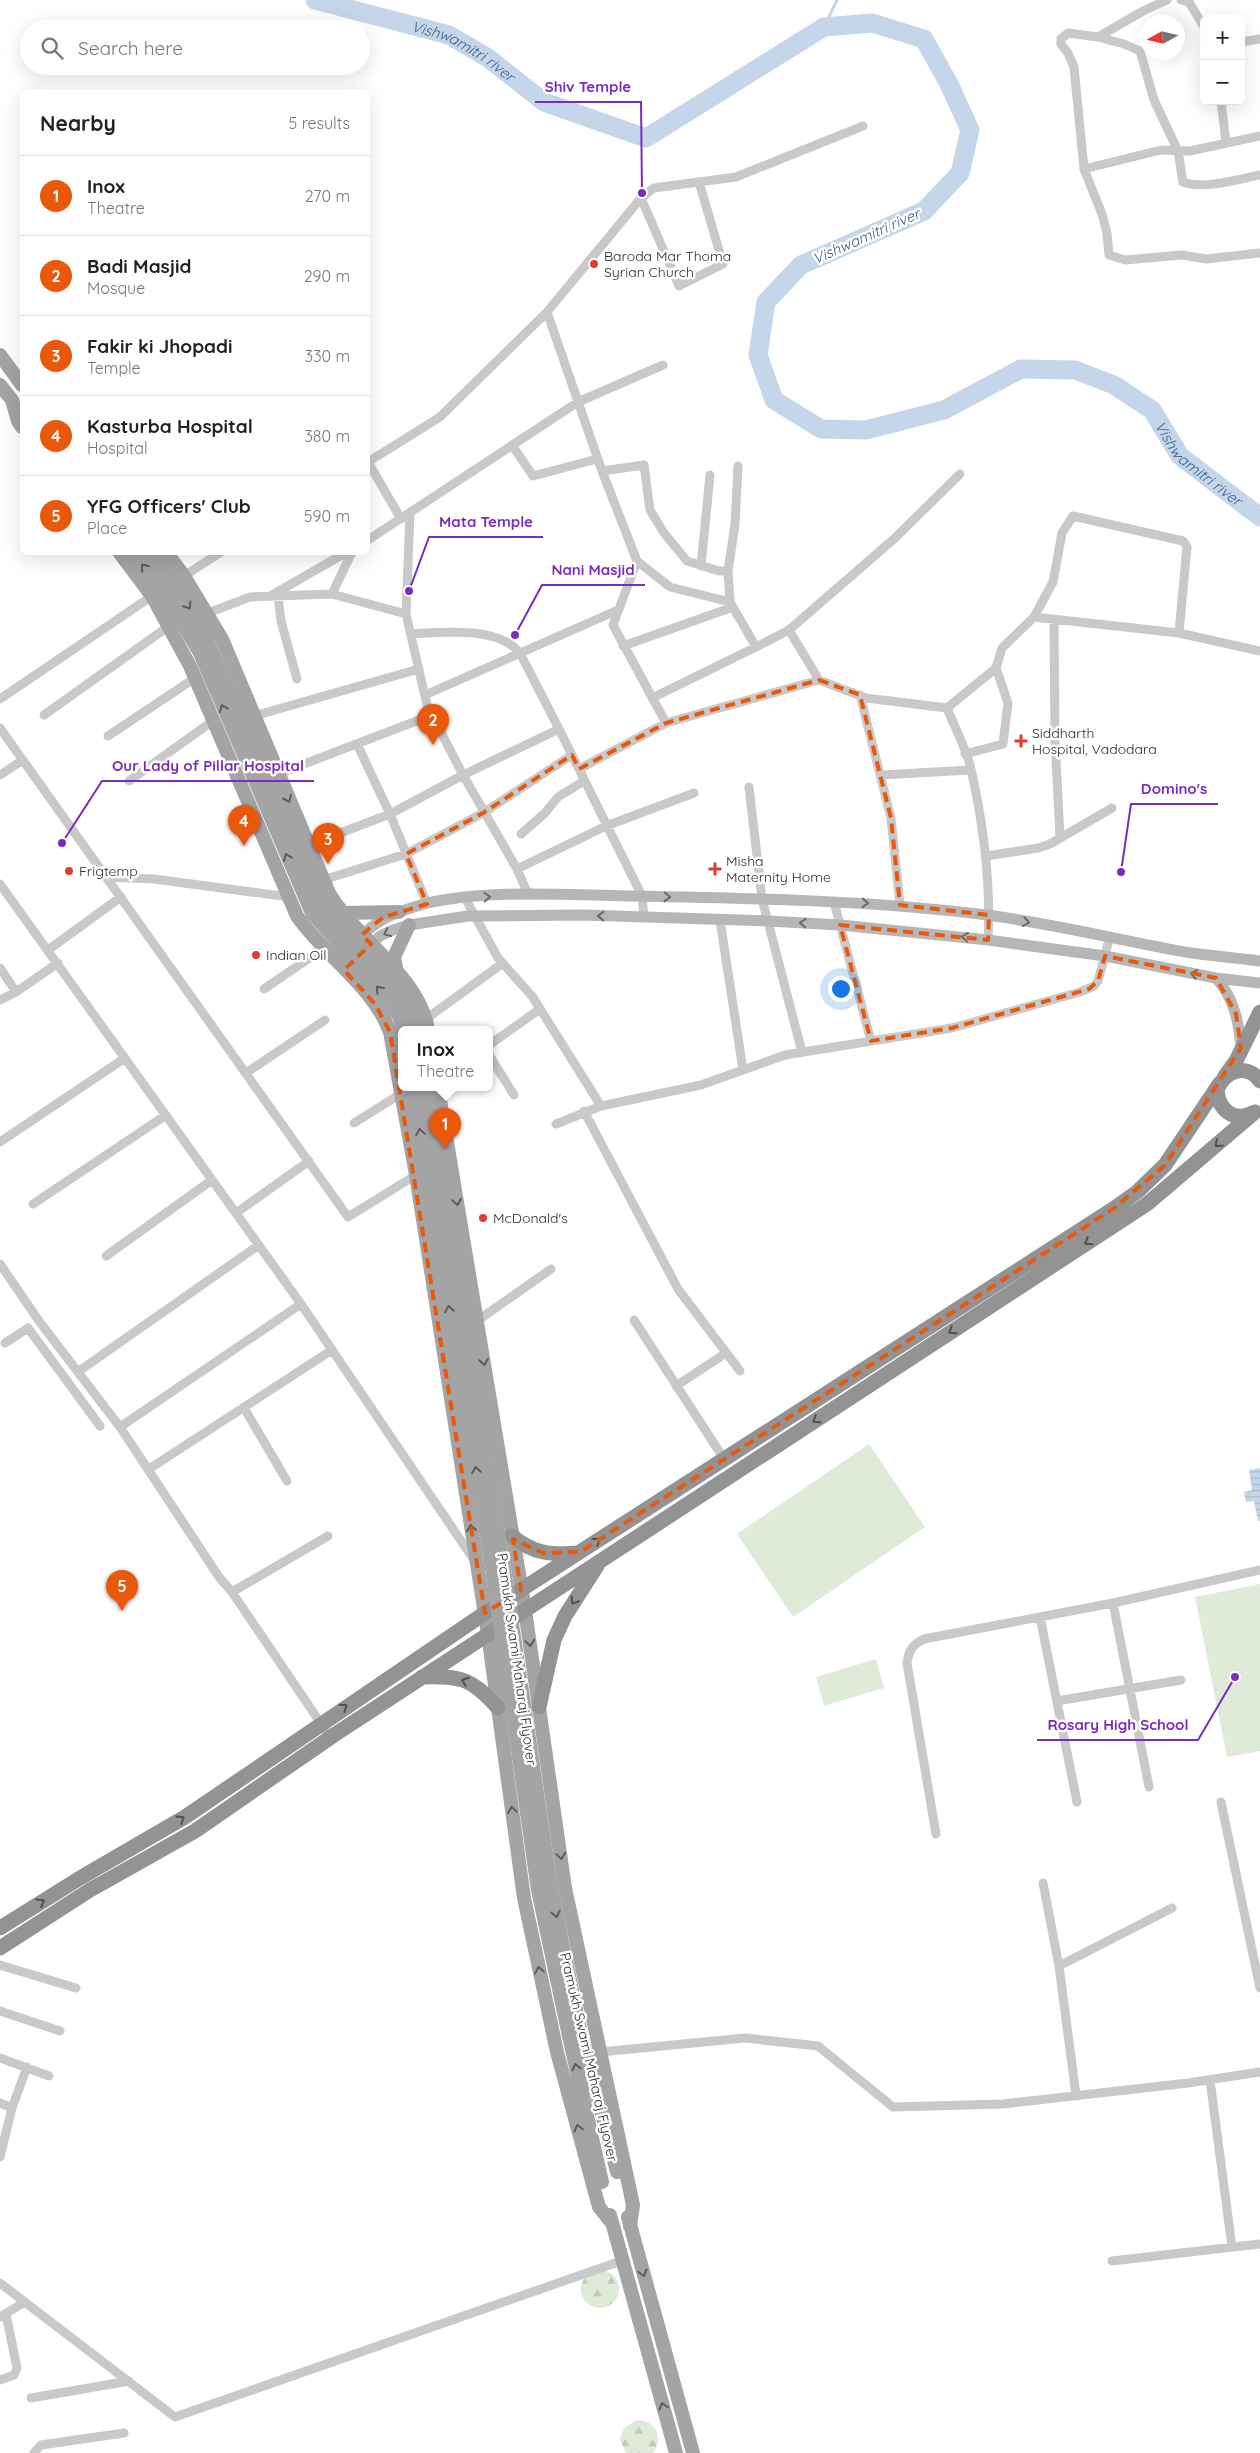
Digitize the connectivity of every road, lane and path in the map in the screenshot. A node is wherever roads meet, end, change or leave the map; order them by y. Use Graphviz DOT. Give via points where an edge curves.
graph roads {
  1 [pos="1167,0"];
  2 [pos="1181,0"];
  3 [pos="1200,20"];
  4 [pos="1098,37"];
  5 [pos="1260,39"];
  6 [pos="1245,41"];
  7 [pos="1222,105"];
  8 [pos="863,126"];
  9 [pos="1260,136"];
  10 [pos="1226,142"];
  11 [pos="1178,151"];
  12 [pos="1084,169"];
  13 [pos="1260,175"];
  14 [pos="699,182"];
  15 [pos="641,198"];
  16 [pos="1260,253"];
  17 [pos="547,312"];
  18 [pos="0,355"];
  19 [pos="664,365"];
  20 [pos="20,382"];
  21 [pos="0,385"];
  22 [pos="12,400"];
  23 [pos="578,402"];
  24 [pos="20,409"];
  25 [pos="20,424"];
  26 [pos="512,445"];
  27 [pos="597,459"];
  28 [pos="370,461"];
  29 [pos="370,465"];
  30 [pos="738,466"];
  31 [pos="602,471"];
  32 [pos="960,474"];
  33 [pos="710,475"];
  34 [pos="410,514"];
  35 [pos="401,519"];
  36 [pos="370,539"];
  37 [pos="121,555"];
  38 [pos="135,555"];
  39 [pos="151,555"];
  40 [pos="168,555"];
  41 [pos="216,555"];
  42 [pos="342,555"];
  43 [pos="351,555"];
  44 [pos="637,560"];
  45 [pos="701,566"];
  46 [pos="728,571"];
  47 [pos="184,576"];
  48 [pos="332,594"];
  49 [pos="152,596"];
  50 [pos="273,596"];
  51 [pos="732,605"];
  52 [pos="618,610"];
  53 [pos="208,613"];
  54 [pos="406,614"];
  55 [pos="1034,617"];
  56 [pos="1054,620"];
  57 [pos="169,626"];
  58 [pos="789,630"];
  59 [pos="1178,633"];
  60 [pos="411,634"];
  61 [pos="623,646"];
  62 [pos="756,647"];
  63 [pos="1260,651"];
  64 [pos="520,653"];
  65 [pos="996,668"];
  66 [pos="419,669"];
  67 [pos="195,678"];
  68 [pos="297,680"];
  69 [pos="819,680"];
  70 [pos="425,695"];
  71 [pos="860,695"];
  72 [pos="652,698"];
  73 [pos="0,699"];
  74 [pos="947,708"];
  75 [pos="44,715"];
  76 [pos="432,715"];
  77 [pos="254,716"];
  78 [pos="214,720"];
  79 [pos="666,723"];
  80 [pos="0,728"];
  81 [pos="559,729"];
  82 [pos="108,736"];
  83 [pos="357,744"];
  84 [pos="966,754"];
  85 [pos="572,755"];
  86 [pos="23,760"];
  87 [pos="579,768"];
  88 [pos="970,770"];
  89 [pos="278,774"];
  90 [pos="0,775"];
  91 [pos="463,775"];
  92 [pos="880,775"];
  93 [pos="129,781"];
  94 [pos="584,781"];
  95 [pos="749,787"];
  96 [pos="694,792"];
  97 [pos="1112,808"];
  98 [pos="483,813"];
  99 [pos="390,814"];
  100 [pos="606,826"];
  101 [pos="521,834"];
  102 [pos="1060,838"];
  103 [pos="309,845"];
  104 [pos="406,854"];
  105 [pos="986,856"];
  106 [pos="517,869"];
  107 [pos="106,877"];
  108 [pos="323,880"];
  109 [pos="0,884"];
  110 [pos="528,894"];
  111 [pos="642,896"];
  112 [pos="121,897"];
  113 [pos="288,897"];
  114 [pos="465,898"];
  115 [pos="762,899"];
  116 [pos="834,902"];
  117 [pos="427,904"];
  118 [pos="900,905"];
  119 [pos="399,912"];
  120 [pos="341,913"];
  121 [pos="475,916"];
  122 [pos="989,916"];
  123 [pos="644,917"];
  124 [pos="720,920"];
  125 [pos="768,921"];
  126 [pos="409,925"];
  127 [pos="840,925"];
  128 [pos="1110,936"];
  129 [pos="366,939"];
  130 [pos="988,940"];
  131 [pos="324,948"];
  132 [pos="48,950"];
  133 [pos="1104,956"];
  134 [pos="1260,961"];
  135 [pos="58,963"];
  136 [pos="502,963"];
  137 [pos="340,965"];
  138 [pos="0,968"];
  139 [pos="398,973"];
  140 [pos="1216,978"];
  141 [pos="1260,983"];
  142 [pos="264,989"];
  143 [pos="16,992"];
  144 [pos="0,1000"];
  145 [pos="540,1009"];
  146 [pos="1260,1012"];
  147 [pos="325,1020"];
  148 [pos="427,1025"];
  149 [pos="403,1026"];
  150 [pos="415,1026"];
  151 [pos="871,1041"];
  152 [pos="493,1042"];
  153 [pos="1241,1048"];
  154 [pos="802,1052"];
  155 [pos="125,1058"];
  156 [pos="398,1060"];
  157 [pos="493,1061"];
  158 [pos="743,1070"];
  159 [pos="246,1073"];
  160 [pos="1222,1079"];
  161 [pos="1260,1082"];
  162 [pos="407,1091"];
  163 [pos="426,1091"];
  164 [pos="439,1091"];
  165 [pos="514,1095"];
  166 [pos="601,1106"];
  167 [pos="1259,1108"];
  168 [pos="584,1111"];
  169 [pos="166,1115"];
  170 [pos="354,1123"];
  171 [pos="556,1124"];
  172 [pos="0,1142"];
  173 [pos="309,1161"];
  174 [pos="416,1175"];
  175 [pos="212,1180"];
  176 [pos="33,1204"];
  177 [pos="236,1213"];
  178 [pos="258,1245"];
  179 [pos="106,1256"];
  180 [pos="0,1264"];
  181 [pos="550,1269"];
  182 [pos="301,1304"];
  183 [pos="634,1320"];
  184 [pos="477,1321"];
  185 [pos="2,1342"];
  186 [pos="332,1350"];
  187 [pos="726,1353"];
  188 [pos="79,1371"];
  189 [pos="740,1371"];
  190 [pos="676,1386"];
  191 [pos="244,1408"];
  192 [pos="100,1426"];
  193 [pos="120,1427"];
  194 [pos="724,1460"];
  195 [pos="149,1469"];
  196 [pos="287,1482"];
  197 [pos="328,1536"];
  198 [pos="512,1536"];
  199 [pos="580,1552"];
  200 [pos="601,1560"];
  201 [pos="477,1564"];
  202 [pos="1260,1570"];
  203 [pos="522,1590"];
  204 [pos="232,1592"];
  205 [pos="1113,1603"];
  206 [pos="525,1610"];
  207 [pos="485,1613"];
  208 [pos="1040,1617"];
  209 [pos="488,1634"];
  210 [pos="422,1677"];
  211 [pos="1181,1680"];
  212 [pos="1130,1689"];
  213 [pos="1056,1701"];
  214 [pos="539,1707"];
  215 [pos="498,1708"];
  216 [pos="320,1723"];
  217 [pos="330,1737"];
  218 [pos="1150,1787"];
  219 [pos="1076,1802"];
  220 [pos="1221,1802"];
  221 [pos="936,1834"];
  222 [pos="1043,1882"];
  223 [pos="1172,1908"];
  224 [pos="0,1928"];
  225 [pos="0,1948"];
  226 [pos="0,1965"];
  227 [pos="1059,1966"];
  228 [pos="76,1988"];
  229 [pos="1260,1988"];
  230 [pos="0,2011"];
  231 [pos="60,2031"];
  232 [pos="600,2052"];
  233 [pos="0,2058"];
  234 [pos="27,2067"];
  235 [pos="1260,2072"];
  236 [pos="49,2076"];
  237 [pos="1210,2080"];
  238 [pos="1076,2095"];
  239 [pos="0,2104"];
  240 [pos="12,2108"];
  241 [pos="0,2157"];
  242 [pos="612,2222"];
  243 [pos="630,2226"];
  244 [pos="1260,2244"];
  245 [pos="1232,2247"];
  246 [pos="621,2261"];
  247 [pos="1112,2262"];
  248 [pos="0,2284"];
  249 [pos="25,2302"];
  250 [pos="3,2315"];
  251 [pos="0,2380"];
  252 [pos="129,2381"];
  253 [pos="31,2398"];
  254 [pos="124,2433"];
  255 [pos="34,2453"];
  256 [pos="676,2453"];
  257 [pos="692,2453"];
  1 -- 4 [label="street"];
  2 -- 3 [label="street" via="1189,2"];
  4 -- 11 [label="street" via="1140,51 1154,100"];
  4 -- 12 [label="street" via="1068,33 1061,39 1074,67"];
  5 -- 6 [label="street"];
  7 -- 10 [label="street"];
  8 -- 14 [label="street" via="736,177"];
  9 -- 10 [label="street"];
  10 -- 11 [label="street"];
  11 -- 12 [label="street" via="1161,150"];
  11 -- 13 [label="street" via="1183,182 1189,185 1217,184"];
  12 -- 16 [label="street" via="1102,214 1109,255 1125,260 1182,255 1206,259"];
  14 -- 15 [label="street" via="654,188"];
  14 -- 15 [label="street" via="723,264 679,286"];
  15 -- 17 [label="street"];
  17 -- 23 [label="street"];
  17 -- 28 [label="street" via="440,417"];
  18 -- 20 [label="main road"];
  19 -- 23 [label="street"];
  21 -- 22 [label="main road"];
  22 -- 24 [label="main road"];
  22 -- 25 [label="main road"];
  23 -- 26 [label="street"];
  23 -- 27 [label="street"];
  26 -- 27 [label="street" via="533,476"];
  26 -- 34 [label="street"];
  27 -- 31 [label="street"];
  29 -- 35 [label="street"];
  30 -- 46 [label="street" via="735,524"];
  31 -- 44 [label="street"];
  31 -- 45 [label="street" via="644,465 650,510 687,562"];
  32 -- 58 [label="street" via="895,538"];
  33 -- 45 [label="street"];
  34 -- 35 [label="street"];
  34 -- 54 [label="street"];
  35 -- 36 [label="street"];
  37 -- 49 [label="main road"];
  149 -- 38 [label="main road, one-way, bridge" via="387,997 312,913 200,652 163,591"];
  39 -- 150 [label="main road, one-way, bridge" via="204,633 322,904 397,988 410,1009"];
  40 -- 47 [label="main road"];
  41 -- 47 [label="street"];
  42 -- 50 [label="street"];
  43 -- 48 [label="street"];
  44 -- 51 [label="street" via="670,587"];
  44 -- 52 [label="street"];
  45 -- 46 [label="street"];
  46 -- 51 [label="street"];
  47 -- 49 [label="street"];
  47 -- 53 [label="main road"];
  48 -- 50 [label="street"];
  48 -- 54 [label="street"];
  49 -- 57 [label="main road"];
  49 -- 73 [label="street"];
  50 -- 53 [label="street" via="250,597"];
  50 -- 68 [label="street"];
  51 -- 61 [label="street"];
  51 -- 62 [label="street"];
  52 -- 61 [label="street" via="613,625"];
  52 -- 64 [label="street"];
  53 -- 77 [label="main road"];
  54 -- 60 [label="street"];
  55 -- 56 [label="street"];
  55 -- 59 [label="street" via="1053,582 1062,533 1077,515 1107,525 1183,541 1187,547"];
  55 -- 65 [label="street" via="1002,648"];
  56 -- 59 [label="street"];
  56 -- 102 [label="street"];
  57 -- 67 [label="main road"];
  57 -- 75 [label="street"];
  58 -- 62 [label="street"];
  58 -- 69 [label="street"];
  59 -- 63 [label="street"];
  60 -- 64 [label="street" via="469,631 514,644"];
  60 -- 66 [label="street"];
  61 -- 72 [label="street"];
  62 -- 72 [label="street"];
  64 -- 70 [label="street"];
  64 -- 81 [label="street"];
  65 -- 74 [label="street"];
  65 -- 84 [label="street" via="1008,703 1003,744"];
  66 -- 70 [label="street"];
  66 -- 77 [label="street"];
  67 -- 78 [label="main road"];
  67 -- 82 [label="street"];
  69 -- 71 [label="street"];
  69 -- 79 [label="street"];
  70 -- 76 [label="street"];
  71 -- 74 [label="street"];
  71 -- 92 [label="street"];
  72 -- 79 [label="street"];
  74 -- 84 [label="street"];
  76 -- 83 [label="street"];
  76 -- 91 [label="street"];
  77 -- 89 [label="main road"];
  78 -- 93 [label="street"];
  78 -- 113 [label="main road"];
  79 -- 87 [label="street"];
  80 -- 86 [label="street"];
  81 -- 85 [label="street"];
  81 -- 91 [label="street"];
  83 -- 89 [label="street"];
  83 -- 99 [label="street"];
  84 -- 88 [label="street"];
  85 -- 87 [label="street"];
  85 -- 98 [label="street"];
  86 -- 90 [label="street"];
  86 -- 107 [label="street"];
  87 -- 94 [label="street"];
  88 -- 92 [label="street"];
  88 -- 105 [label="street"];
  89 -- 103 [label="main road, one-way"];
  91 -- 98 [label="street"];
  91 -- 99 [label="street"];
  92 -- 118 [label="street" via="890,818"];
  94 -- 100 [label="street"];
  94 -- 101 [label="street" via="558,797"];
  95 -- 115 [label="street"];
  96 -- 100 [label="street"];
  97 -- 102 [label="street"];
  98 -- 104 [label="street"];
  98 -- 106 [label="street"];
  99 -- 103 [label="street"];
  99 -- 104 [label="street"];
  100 -- 106 [label="street"];
  100 -- 111 [label="street"];
  102 -- 105 [label="street" via="1038,848"];
  103 -- 108 [label="main road"];
  104 -- 108 [label="street"];
  104 -- 117 [label="street"];
  105 -- 122 [label="street"];
  106 -- 110 [label="street"];
  107 -- 112 [label="street"];
  107 -- 113 [label="street" via="154,879"];
  108 -- 120 [label="main road"];
  109 -- 132 [label="street"];
  110 -- 111 [label="street"];
  114 -- 110 [label="street, one-way"];
  111 -- 115 [label="street, one-way"];
  111 -- 123 [label="street"];
  112 -- 132 [label="street"];
  112 -- 159 [label="street"];
  113 -- 131 [label="main road" via="307,930"];
  114 -- 117 [label="street"];
  114 -- 121 [label="street"];
  115 -- 116 [label="street"];
  115 -- 125 [label="street"];
  116 -- 118 [label="street, one-way"];
  116 -- 127 [label="street"];
  117 -- 119 [label="street"];
  118 -- 122 [label="street"];
  119 -- 120 [label="main road"];
  119 -- 129 [label="street" via="384,917"];
  120 -- 129 [label="main road"];
  123 -- 121 [label="street, one-way"];
  121 -- 126 [label="street"];
  121 -- 136 [label="street"];
  122 -- 128 [label="street, one-way"];
  122 -- 130 [label="street"];
  123 -- 124 [label="street"];
  124 -- 125 [label="street"];
  124 -- 158 [label="street"];
  127 -- 125 [label="street, one-way"];
  125 -- 154 [label="street"];
  126 -- 129 [label="street, one-way"];
  126 -- 139 [label="main road" via="394,958"];
  130 -- 127 [label="street, one-way"];
  127 -- 151 [label="street"];
  128 -- 133 [label="street"];
  128 -- 134 [label="street" via="1193,953"];
  129 -- 137 [label="street"];
  129 -- 139 [label="main road"];
  130 -- 133 [label="street"];
  131 -- 137 [label="main road"];
  131 -- 142 [label="street"];
  132 -- 135 [label="street"];
  140 -- 133 [label="street, one-way"];
  133 -- 151 [label="street" via="1098,981 1089,989 952,1028"];
  135 -- 143 [label="street"];
  135 -- 155 [label="street"];
  136 -- 145 [label="street"];
  136 -- 148 [label="street"];
  137 -- 156 [label="main road" via="384,1018"];
  138 -- 143 [label="street"];
  139 -- 148 [label="main road" via="422,1006"];
  140 -- 141 [label="street"];
  140 -- 153 [label="street" via="1236,1014"];
  143 -- 144 [label="street"];
  145 -- 152 [label="street"];
  145 -- 166 [label="street"];
  146 -- 153 [label="highway"];
  147 -- 159 [label="street"];
  151 -- 154 [label="street"];
  153 -- 160 [label="highway" via="1236,1061"];
  154 -- 158 [label="street"];
  155 -- 169 [label="street"];
  155 -- 172 [label="street"];
  157 -- 165 [label="street"];
  158 -- 166 [label="street" via="702,1085"];
  159 -- 173 [label="street"];
  160 -- 161 [label="highway" via="1231,1072 1246,1071"];
  160 -- 167 [label="highway" via="1218,1098 1226,1112 1241,1117"];
  160 -- 194 [label="highway" via="1165,1165 1137,1192"];
  162 -- 170 [label="street"];
  162 -- 174 [label="main road"];
  242 -- 162 [label="main road, Pramukh Swami Maharaj Flyover, one-way, bridge" via="538,1890 492,1569"];
  163 -- 243 [label="main road, Pramukh Swami Maharaj Flyover, one-way, bridge" via="504,1569 551,1888 581,2034"];
  164 -- 184 [label="main road, one-way"];
  166 -- 168 [label="street"];
  167 -- 200 [label="highway, one-way" via="1147,1204"];
  168 -- 171 [label="street"];
  168 -- 187 [label="street" via="678,1289"];
  169 -- 175 [label="street"];
  169 -- 176 [label="street"];
  173 -- 174 [label="street" via="348,1217"];
  173 -- 177 [label="street"];
  201 -- 174 [label="main road, one-way"];
  175 -- 177 [label="street"];
  175 -- 179 [label="street"];
  177 -- 178 [label="street"];
  178 -- 182 [label="street"];
  178 -- 188 [label="street"];
  180 -- 188 [label="street"];
  181 -- 184 [label="street"];
  182 -- 186 [label="street"];
  182 -- 193 [label="street"];
  183 -- 190 [label="street"];
  184 -- 198 [label="main road, one-way"];
  185 -- 192 [label="street" via="28,1328"];
  186 -- 191 [label="street"];
  186 -- 201 [label="street"];
  187 -- 189 [label="street"];
  187 -- 190 [label="street"];
  188 -- 193 [label="street"];
  190 -- 194 [label="street"];
  191 -- 195 [label="street"];
  191 -- 196 [label="street"];
  193 -- 195 [label="street"];
  199 -- 194 [label="highway, one-way"];
  195 -- 204 [label="street"];
  197 -- 204 [label="street"];
  198 -- 199 [label="highway" via="542,1553"];
  198 -- 203 [label="main road"];
  199 -- 203 [label="highway"];
  200 -- 206 [label="highway"];
  200 -- 214 [label="highway, one-way" via="565,1616 554,1640"];
  201 -- 207 [label="main road"];
  202 -- 205 [label="street"];
  203 -- 206 [label="main road"];
  203 -- 207 [label="highway"];
  204 -- 216 [label="street"];
  205 -- 208 [label="street"];
  205 -- 212 [label="street"];
  206 -- 209 [label="highway"];
  206 -- 214 [label="main road, one-way"];
  207 -- 209 [label="main road"];
  216 -- 207 [label="highway, one-way"];
  208 -- 213 [label="street"];
  208 -- 221 [label="street" via="924,1639 910,1649 907,1663"];
  209 -- 210 [label="highway"];
  209 -- 215 [label="main road"];
  215 -- 210 [label="highway, one-way" via="478,1686 470,1682 452,1677"];
  210 -- 217 [label="highway"];
  211 -- 212 [label="street"];
  212 -- 213 [label="street"];
  212 -- 218 [label="street"];
  213 -- 219 [label="street"];
  214 -- 232 [label="main road, one-way" via="565,1888"];
  242 -- 215 [label="main road, one-way" via="599,2207 557,2052 524,1898"];
  216 -- 217 [label="street"];
  224 -- 216 [label="highway, one-way" via="184,1817"];
  217 -- 225 [label="highway" via="195,1831 90,1890"];
  220 -- 229 [label="street"];
  222 -- 227 [label="street"];
  223 -- 227 [label="street"];
  226 -- 228 [label="street"];
  227 -- 238 [label="street"];
  230 -- 231 [label="street"];
  232 -- 238 [label="street" via="745,2038 818,2046 893,2107 1003,2104"];
  232 -- 243 [label="main road" via="633,2205"];
  233 -- 234 [label="street"];
  234 -- 236 [label="street"];
  234 -- 240 [label="street"];
  235 -- 237 [label="street"];
  237 -- 238 [label="street"];
  237 -- 245 [label="street"];
  239 -- 240 [label="street"];
  240 -- 241 [label="street"];
  242 -- 246 [label="main road, Pramukh Swami Maharaj Flyover"];
  243 -- 257 [label="main road, Pramukh Swami Maharaj Flyover, one-way"];
  244 -- 245 [label="street"];
  245 -- 247 [label="street"];
  246 -- 252 [label="street" via="175,2417"];
  256 -- 246 [label="main road, Pramukh Swami Maharaj Flyover, one-way"];
  248 -- 249 [label="street"];
  249 -- 250 [label="street"];
  249 -- 252 [label="street"];
  250 -- 251 [label="street" via="17,2368 14,2374"];
  252 -- 253 [label="street"];
  254 -- 255 [label="street" via="40,2445"];
}
